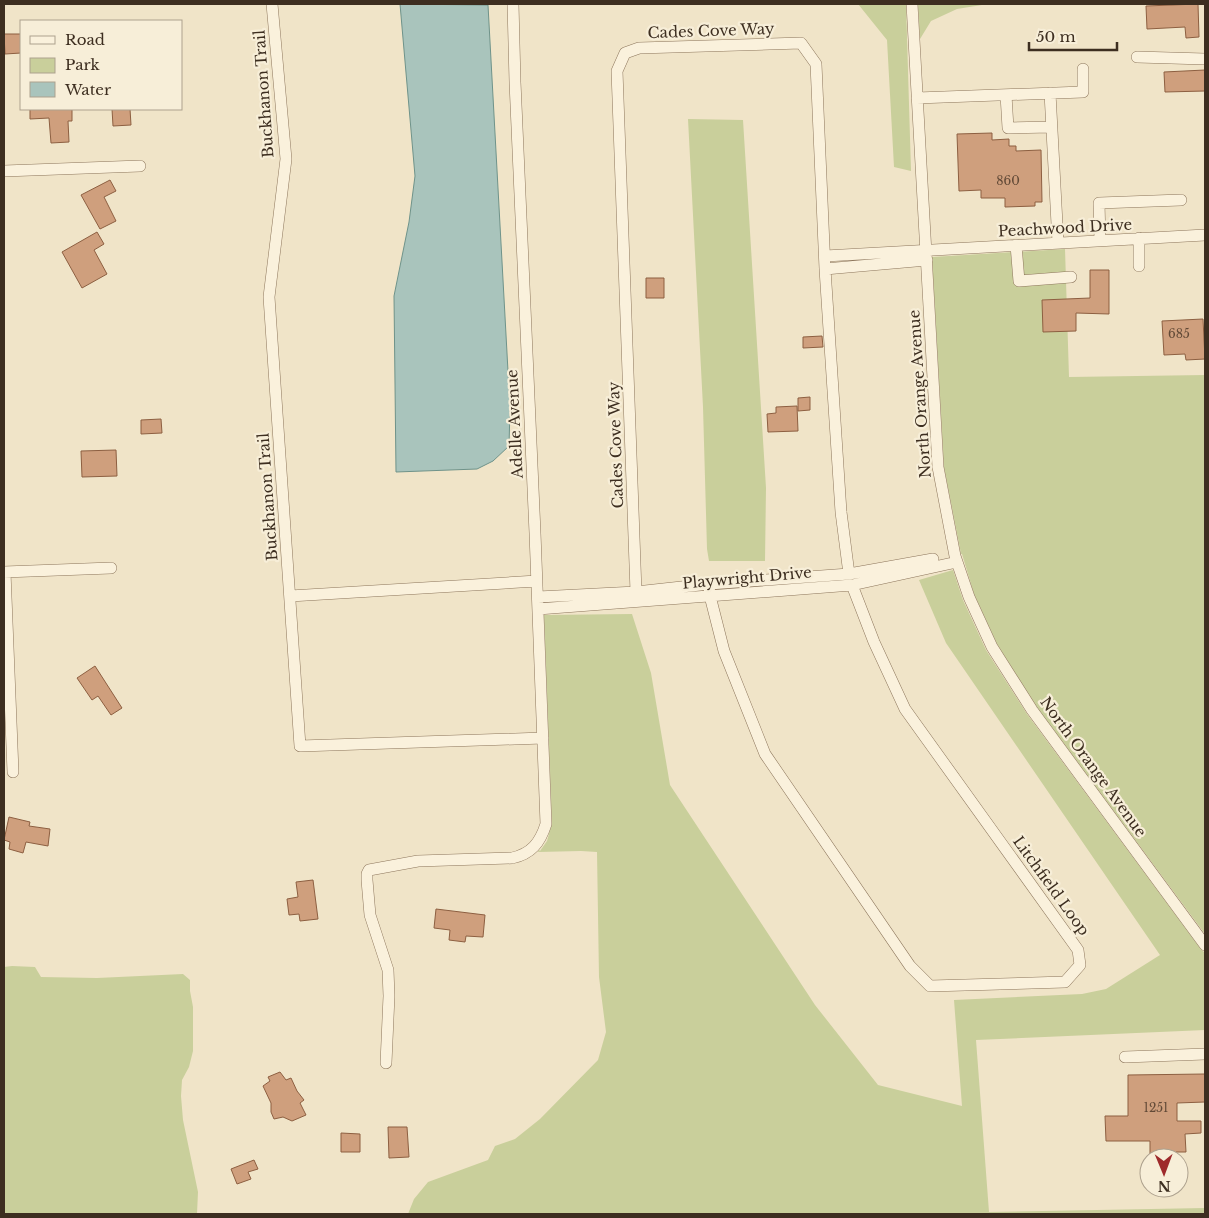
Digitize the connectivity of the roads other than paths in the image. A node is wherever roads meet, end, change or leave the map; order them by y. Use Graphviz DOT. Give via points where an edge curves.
graph roads {
  1 [pos="272,4"];
  2 [pos="512,4"];
  3 [pos="912,4"];
  4 [pos="1137,57"];
  5 [pos="1205,58"];
  6 [pos="1083,69"];
  7 [pos="1050,93"];
  8 [pos="1006,95"];
  9 [pos="917,98"];
  10 [pos="1051,127"];
  11 [pos="140,166"];
  12 [pos="4,171"];
  13 [pos="1181,200"];
  14 [pos="1205,235"];
  15 [pos="1139,238"];
  16 [pos="1100,240"];
  17 [pos="1058,243"];
  18 [pos="1016,245"];
  19 [pos="926,255"];
  20 [pos="825,256"];
  21 [pos="1139,266"];
  22 [pos="825,269"];
  23 [pos="1071,277"];
  24 [pos="956,559"];
  25 [pos="110,568"];
  26 [pos="4,572"];
  27 [pos="851,580"];
  28 [pos="537,582"];
  29 [pos="709,590"];
  30 [pos="636,592"];
  31 [pos="290,596"];
  32 [pos="538,603"];
  33 [pos="543,738"];
  34 [pos="13,772"];
  35 [pos="1205,944"];
  36 [pos="1205,1054"];
  37 [pos="1125,1057"];
  38 [pos="386,1063"];
  1 -- 31 [label="street, Buckhanon Trail" via="286,159 269,297"];
  2 -- 28 [label="street, Adelle Avenue"];
  3 -- 9 [label="street, North Orange Avenue"];
  4 -- 5 [label="street"];
  6 -- 7 [label="street" via="1083,92"];
  7 -- 8 [label="street"];
  7 -- 10 [label="street"];
  8 -- 9 [label="street"];
  8 -- 10 [label="street" via="1008,128"];
  9 -- 19 [label="street, North Orange Avenue"];
  10 -- 17 [label="street"];
  11 -- 12 [label="street"];
  13 -- 16 [label="street" via="1099,203"];
  14 -- 15 [label="street, Peachwood Drive"];
  15 -- 16 [label="street, Peachwood Drive"];
  15 -- 21 [label="street"];
  16 -- 17 [label="street, Peachwood Drive"];
  17 -- 18 [label="street, Peachwood Drive"];
  18 -- 19 [label="street, Peachwood Drive"];
  18 -- 23 [label="street" via="1019,280"];
  19 -- 20 [label="street"];
  19 -- 22 [label="street"];
  19 -- 24 [label="street, North Orange Avenue" via="938,467"];
  20 -- 22 [label="street, Cades Cove Way"];
  20 -- 30 [label="street, Cades Cove Way" via="816,64 801,43 639,48 625,53 617,71"];
  22 -- 27 [label="street, Cades Cove Way" via="841,512"];
  24 -- 27 [label="street, Playwright Drive"];
  24 -- 35 [label="street, North Orange Avenue" via="992,647 1032,710"];
  25 -- 26 [label="street"];
  26 -- 34 [label="street"];
  27 -- 29 [label="street, Playwright Drive"];
  27 -- 29 [label="street, Litchfield Loop" via="874,642 905,709 1078,950 1080,965 1065,982 930,986 910,966 765,754 724,651"];
  28 -- 31 [label="street"];
  28 -- 32 [label="street, Adelle Avenue"];
  29 -- 30 [label="street, Playwright Drive"];
  29 -- 32 [label="street, Playwright Drive"];
  30 -- 32 [label="street, Playwright Drive"];
  31 -- 33 [label="street, Buckhanon Trail" via="300,746"];
  32 -- 33 [label="street, Adelle Avenue"];
  33 -- 38 [label="street, Adelle Avenue" via="546,824 530,851 512,858 418,861 369,870 367,874 370,915 388,970"];
  36 -- 37 [label="street"];
}
